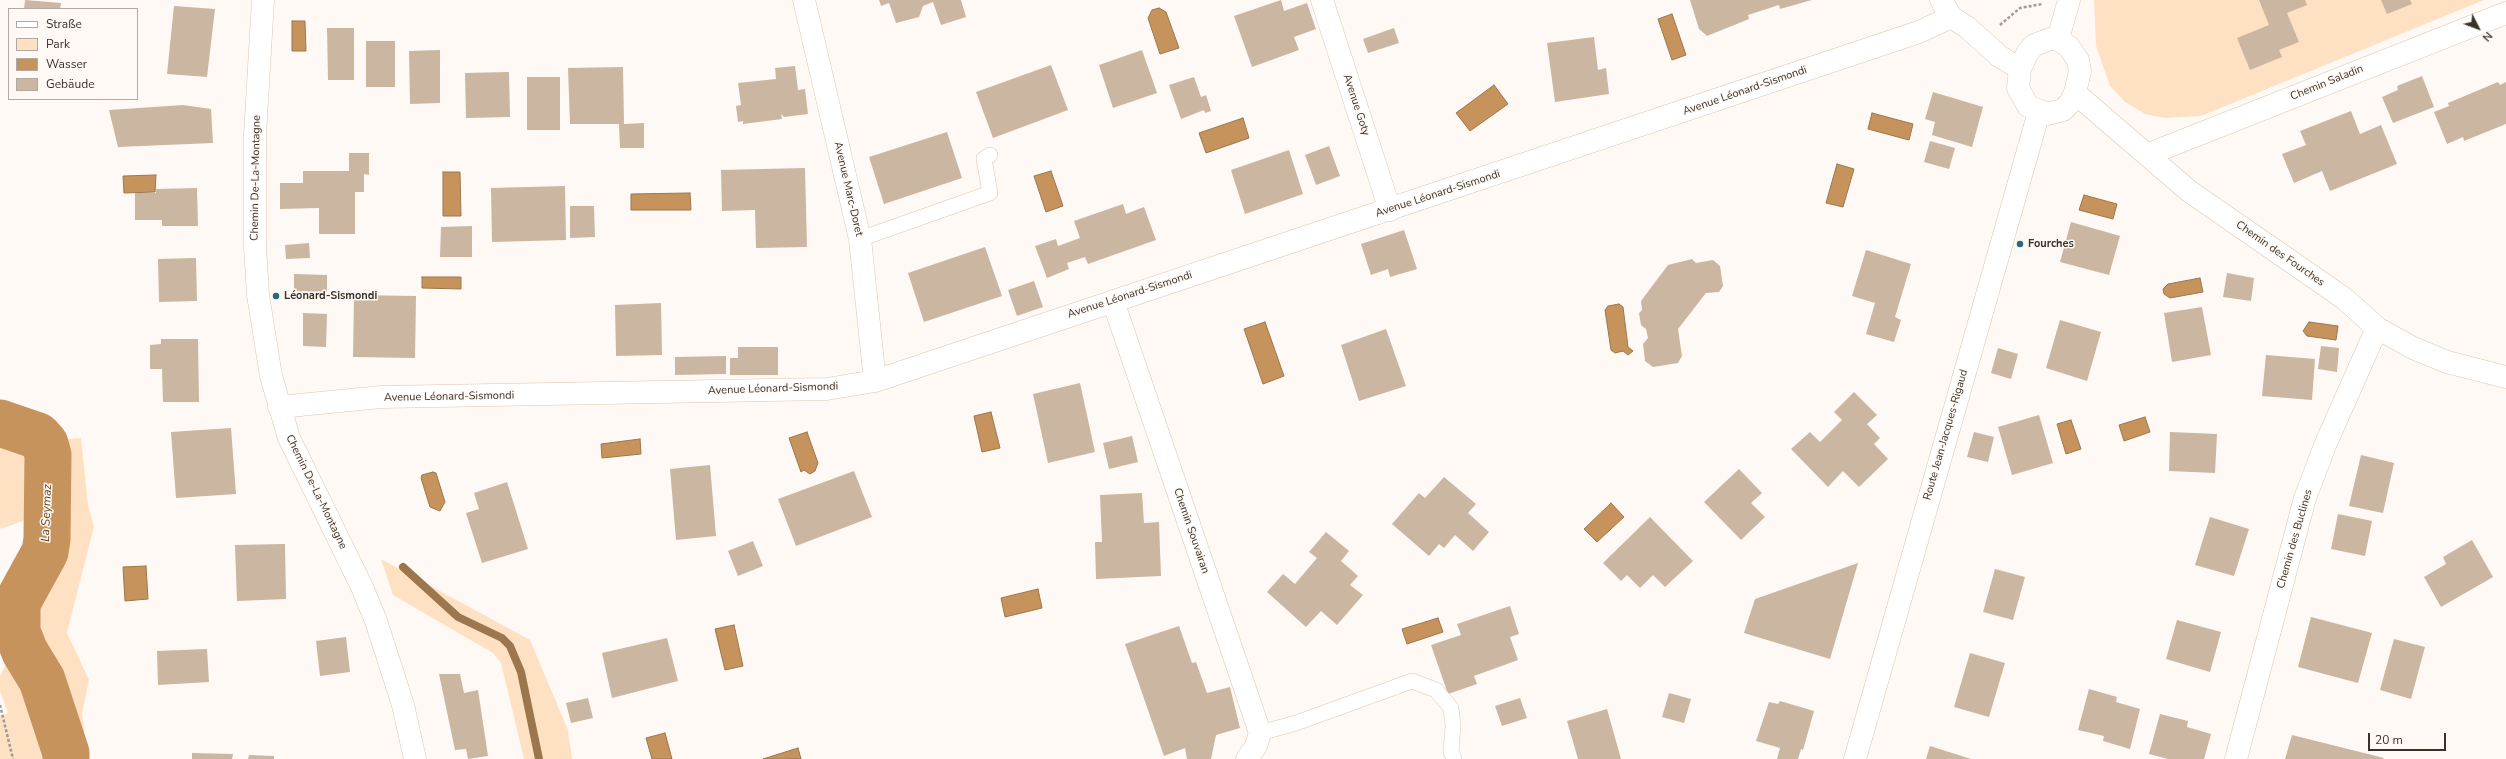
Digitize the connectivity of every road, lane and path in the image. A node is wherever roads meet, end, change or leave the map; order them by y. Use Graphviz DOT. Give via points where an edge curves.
graph roads {
  1 [pos="263,0"];
  2 [pos="804,0"];
  3 [pos="1322,0"];
  4 [pos="2059,1"];
  5 [pos="1946,9"];
  6 [pos="2506,12"];
  7 [pos="1997,28"];
  8 [pos="2058,39"];
  9 [pos="2020,69"];
  10 [pos="2075,94"];
  11 [pos="2039,112"];
  12 [pos="2149,154"];
  13 [pos="990,155"];
  14 [pos="1390,210"];
  15 [pos="860,239"];
  16 [pos="1113,301"];
  17 [pos="2377,328"];
  18 [pos="2506,377"];
  19 [pos="874,381"];
  20 [pos="278,407"];
  21 [pos="0,705"];
  22 [pos="1,713"];
  23 [pos="1260,733"];
  24 [pos="13,759"];
  25 [pos="415,759"];
  26 [pos="1248,759"];
  27 [pos="1454,759"];
  28 [pos="1855,759"];
  29 [pos="2236,759"];
  1 -- 20 [label="street, Chemin De-La-Montagne" via="255,134 255,246 258,294"];
  2 -- 15 [label="street, Avenue Marc-Doret"];
  3 -- 14 [label="street, Avenue Goty"];
  4 -- 7 [label="path" via="2020,8"];
  4 -- 8 [label="street"];
  5 -- 9 [label="street" via="1999,56"];
  5 -- 14 [label="street, Avenue Léonard-Sismondi" via="1919,32"];
  6 -- 12 [label="street, Chemin Saladin"];
  8 -- 9 [label="street" via="2034,45"];
  8 -- 10 [label="street" via="2069,47 2078,60 2080,71"];
  9 -- 11 [label="street" via="2018,88 2021,97 2028,106"];
  10 -- 11 [label="street" via="2063,110 2054,113"];
  10 -- 12 [label="street, Chemin des Fourches"];
  11 -- 28 [label="street, Route Jean-Jacques-Rigaud"];
  12 -- 17 [label="street, Chemin des Fourches" via="2189,191 2345,299"];
  13 -- 15 [label="lane" via="984,159 990,193"];
  14 -- 16 [label="street, Avenue Léonard-Sismondi"];
  15 -- 19 [label="street, Avenue Marc-Doret"];
  16 -- 19 [label="street, Avenue Léonard-Sismondi"];
  16 -- 23 [label="street, Chemin Souvairan"];
  17 -- 18 [label="street, Chemin des Fourches" via="2413,348 2447,362"];
  17 -- 29 [label="street, Chemin des Buclines" via="2326,443 2305,498"];
  19 -- 20 [label="street, Avenue Léonard-Sismondi" via="827,389 380,397"];
  20 -- 25 [label="street, Chemin De-La-Montagne" via="300,464 362,587 376,621 403,705"];
  21 -- 22 [label="path"];
  22 -- 24 [label="path"];
  23 -- 26 [label="street"];
  23 -- 27 [label="lane" via="1314,717 1412,681 1436,690 1451,708 1451,752"];
}
